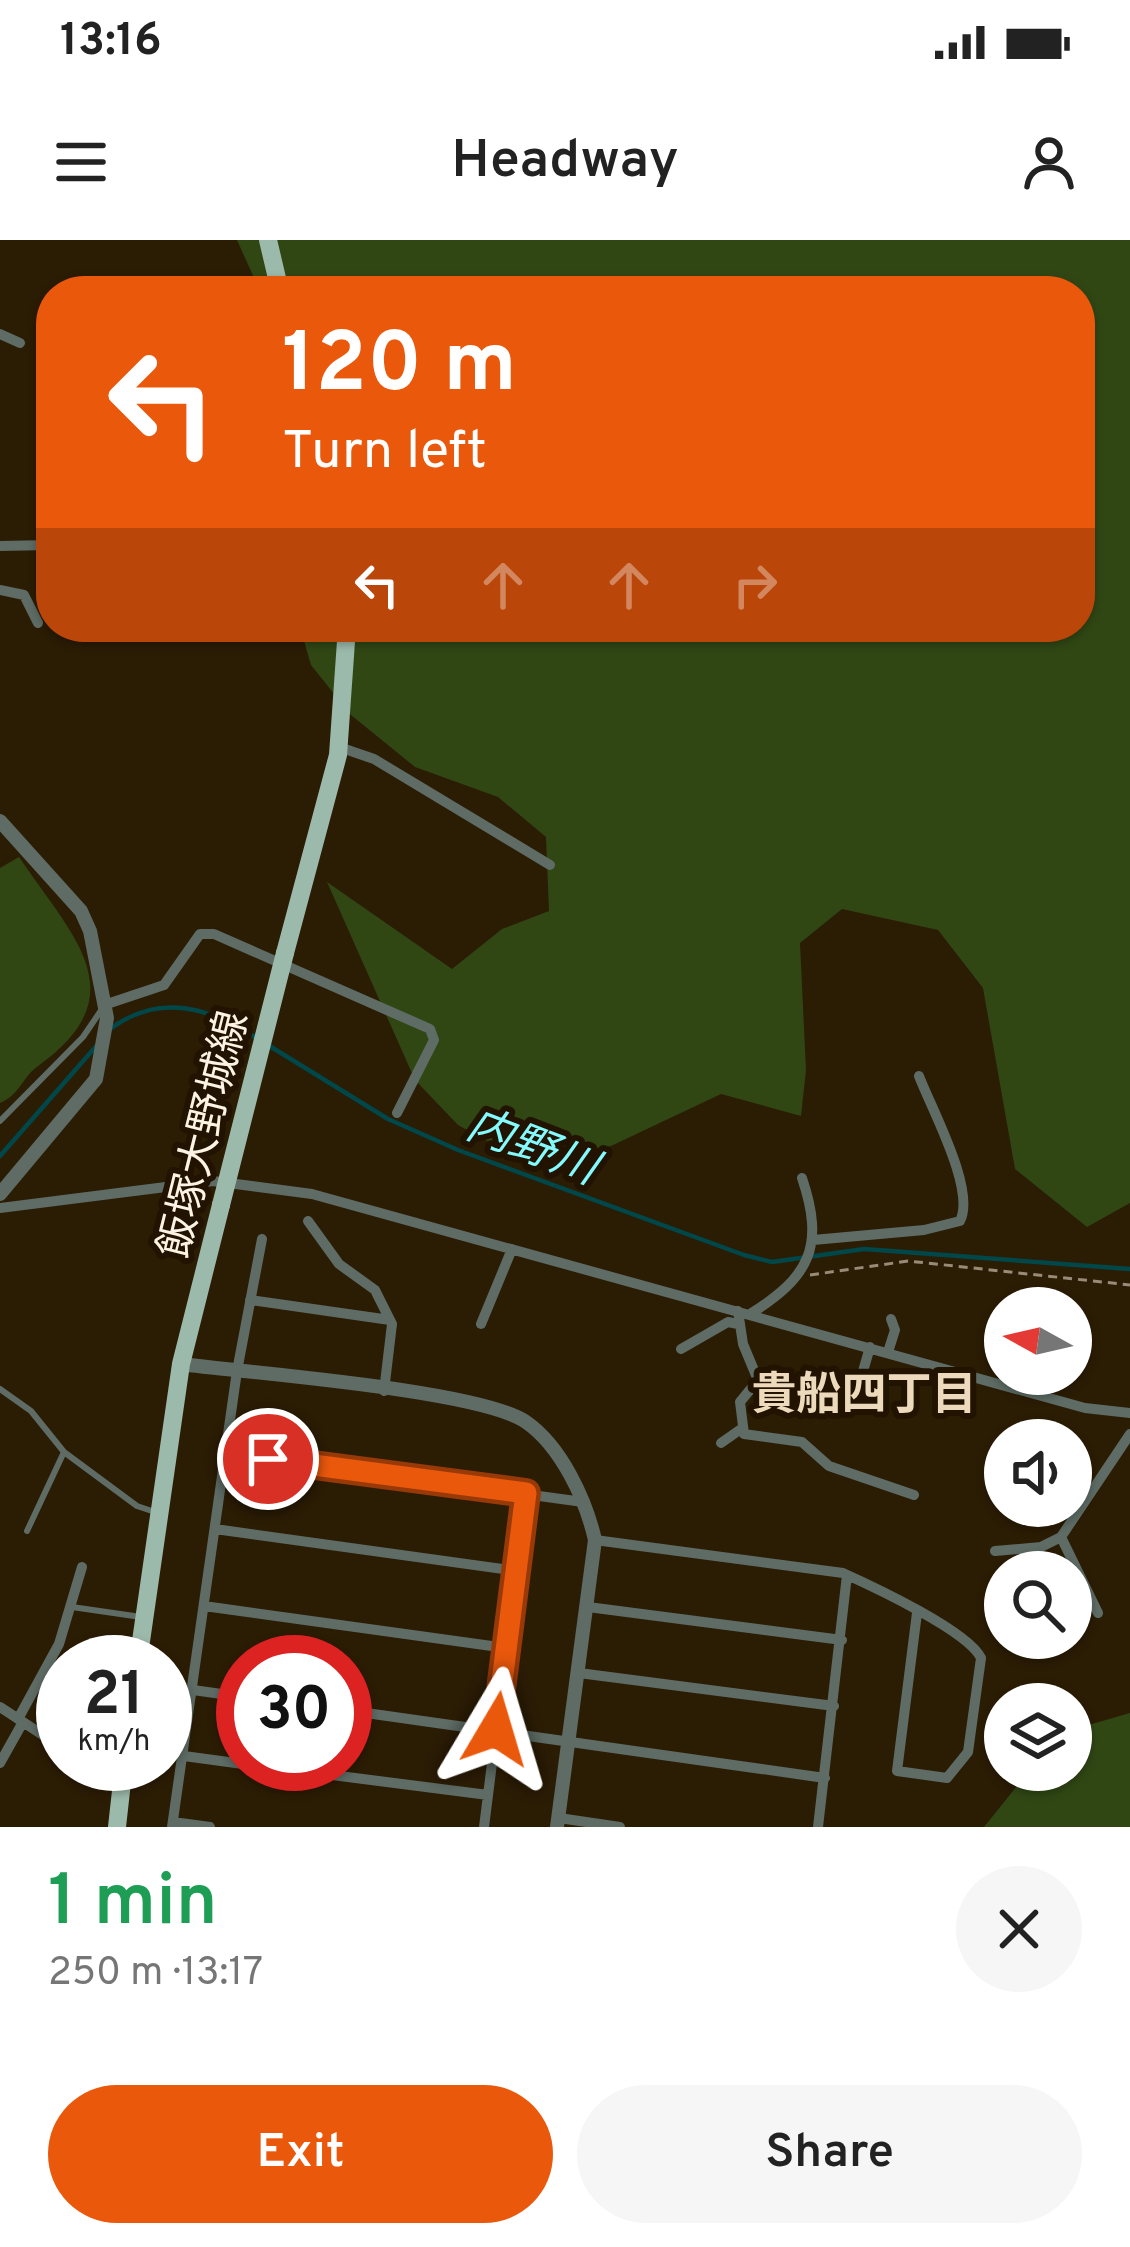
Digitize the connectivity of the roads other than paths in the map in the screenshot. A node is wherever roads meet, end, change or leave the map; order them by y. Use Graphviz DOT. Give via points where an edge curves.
graph roads {
  1 [pos="268,240"];
  2 [pos="276,276"];
  3 [pos="0,334"];
  4 [pos="20,343"];
  5 [pos="36,545"];
  6 [pos="0,546"];
  7 [pos="0,590"];
  8 [pos="36,618"];
  9 [pos="346,642"];
  10 [pos="339,747"];
  11 [pos="0,821"];
  12 [pos="550,865"];
  13 [pos="106,1011"];
  14 [pos="919,1076"];
  15 [pos="397,1113"];
  16 [pos="0,1121"];
  17 [pos="802,1178"];
  18 [pos="0,1194"];
  19 [pos="0,1208"];
  20 [pos="308,1221"];
  21 [pos="262,1239"];
  22 [pos="813,1244"];
  23 [pos="512,1249"];
  24 [pos="250,1300"];
  25 [pos="742,1316"];
  26 [pos="891,1319"];
  27 [pos="390,1320"];
  28 [pos="481,1324"];
  29 [pos="870,1347"];
  30 [pos="681,1349"];
  31 [pos="888,1352"];
  32 [pos="181,1364"];
  33 [pos="237,1371"];
  34 [pos="758,1380"];
  35 [pos="0,1389"];
  36 [pos="384,1391"];
  37 [pos="1130,1412"];
  38 [pos="741,1429"];
  39 [pos="1130,1434"];
  40 [pos="721,1443"];
  41 [pos="64,1452"];
  42 [pos="225,1453"];
  43 [pos="526,1493"];
  44 [pos="914,1495"];
  45 [pos="583,1502"];
  46 [pos="159,1512"];
  47 [pos="214,1529"];
  48 [pos="27,1531"];
  49 [pos="1061,1537"];
  50 [pos="595,1540"];
  51 [pos="995,1551"];
  52 [pos="82,1567"];
  53 [pos="517,1570"];
  54 [pos="848,1575"];
  55 [pos="204,1606"];
  56 [pos="72,1607"];
  57 [pos="588,1607"];
  58 [pos="917,1612"];
  59 [pos="1098,1613"];
  60 [pos="145,1618"];
  61 [pos="142,1635"];
  62 [pos="842,1640"];
  63 [pos="506,1648"];
  64 [pos="579,1673"];
  65 [pos="194,1690"];
  66 [pos="216,1693"];
  67 [pos="192,1703"];
  68 [pos="834,1706"];
  69 [pos="0,1707"];
  70 [pos="372,1713"];
  71 [pos="21,1720"];
  72 [pos="496,1729"];
  73 [pos="36,1730"];
  74 [pos="569,1740"];
  75 [pos="0,1762"];
  76 [pos="825,1778"];
  77 [pos="372,1780"];
  78 [pos="121,1791"];
  79 [pos="178,1791"];
  80 [pos="488,1795"];
  81 [pos="558,1823"];
  82 [pos="172,1824"];
  83 [pos="117,1827"];
  84 [pos="210,1827"];
  85 [pos="484,1827"];
  86 [pos="620,1827"];
  87 [pos="818,1827"];
  1 -- 2 [label="main road"];
  3 -- 4 [label="street"];
  5 -- 6 [label="street"];
  7 -- 8 [label="street" via="24,595"];
  9 -- 10 [label="main road, 飯塚大野城線"];
  10 -- 12 [label="street" via="374,759"];
  10 -- 32 [label="main road, 飯塚大野城線, bridge"];
  11 -- 13 [label="street" via="81,911"];
  13 -- 15 [label="street" via="164,985 200,934 214,934 430,1029 434,1040"];
  13 -- 16 [label="lane"];
  13 -- 18 [label="street" via="103,1061 82,1099"];
  14 -- 22 [label="street" via="961,1175 960,1221"];
  17 -- 22 [label="street"];
  19 -- 23 [label="street" via="191,1183 260,1184"];
  20 -- 27 [label="street" via="339,1264 375,1290"];
  21 -- 24 [label="street"];
  22 -- 25 [label="street" via="798,1276"];
  23 -- 25 [label="street"];
  23 -- 28 [label="street"];
  24 -- 27 [label="street"];
  24 -- 33 [label="street"];
  25 -- 29 [label="street"];
  25 -- 30 [label="street"];
  25 -- 34 [label="street"];
  26 -- 31 [label="street"];
  27 -- 36 [label="street"];
  29 -- 31 [label="street"];
  29 -- 34 [label="street" via="854,1406"];
  31 -- 37 [label="street" via="1085,1408"];
  32 -- 33 [label="street"];
  32 -- 46 [label="main road, 飯塚大野城線"];
  33 -- 36 [label="street"];
  33 -- 42 [label="street"];
  34 -- 38 [label="street" via="740,1402"];
  35 -- 41 [label="lane" via="31,1411"];
  36 -- 45 [label="street" via="478,1404 525,1421"];
  38 -- 40 [label="street"];
  38 -- 44 [label="street" via="802,1442 830,1466"];
  39 -- 49 [label="street"];
  41 -- 46 [label="lane" via="137,1506"];
  41 -- 48 [label="lane"];
  42 -- 43 [label="street"];
  42 -- 47 [label="street"];
  43 -- 45 [label="street"];
  43 -- 53 [label="street"];
  45 -- 50 [label="street"];
  46 -- 60 [label="main road, 飯塚大野城線"];
  47 -- 53 [label="street"];
  47 -- 55 [label="street"];
  49 -- 51 [label="street"];
  49 -- 59 [label="street"];
  50 -- 54 [label="street"];
  50 -- 57 [label="street"];
  52 -- 56 [label="street"];
  53 -- 63 [label="street"];
  54 -- 58 [label="street"];
  54 -- 62 [label="street"];
  55 -- 63 [label="street"];
  55 -- 65 [label="street"];
  56 -- 60 [label="lane"];
  56 -- 71 [label="street"];
  57 -- 62 [label="street"];
  57 -- 64 [label="street"];
  58 -- 58 [label="street" via="981,1658 968,1752 947,1778 898,1771"];
  60 -- 61 [label="main road, 飯塚大野城線"];
  62 -- 68 [label="street"];
  63 -- 72 [label="street"];
  64 -- 68 [label="street"];
  64 -- 74 [label="street"];
  65 -- 66 [label="street"];
  65 -- 67 [label="street"];
  68 -- 76 [label="street"];
  69 -- 71 [label="street"];
  70 -- 72 [label="street"];
  71 -- 73 [label="street"];
  71 -- 75 [label="street"];
  72 -- 74 [label="street"];
  72 -- 80 [label="street"];
  74 -- 76 [label="street"];
  74 -- 81 [label="street"];
  76 -- 87 [label="street"];
  77 -- 80 [label="street"];
  78 -- 83 [label="main road"];
  79 -- 82 [label="street"];
  80 -- 85 [label="street"];
  81 -- 86 [label="street"];
  82 -- 84 [label="street"];
}
